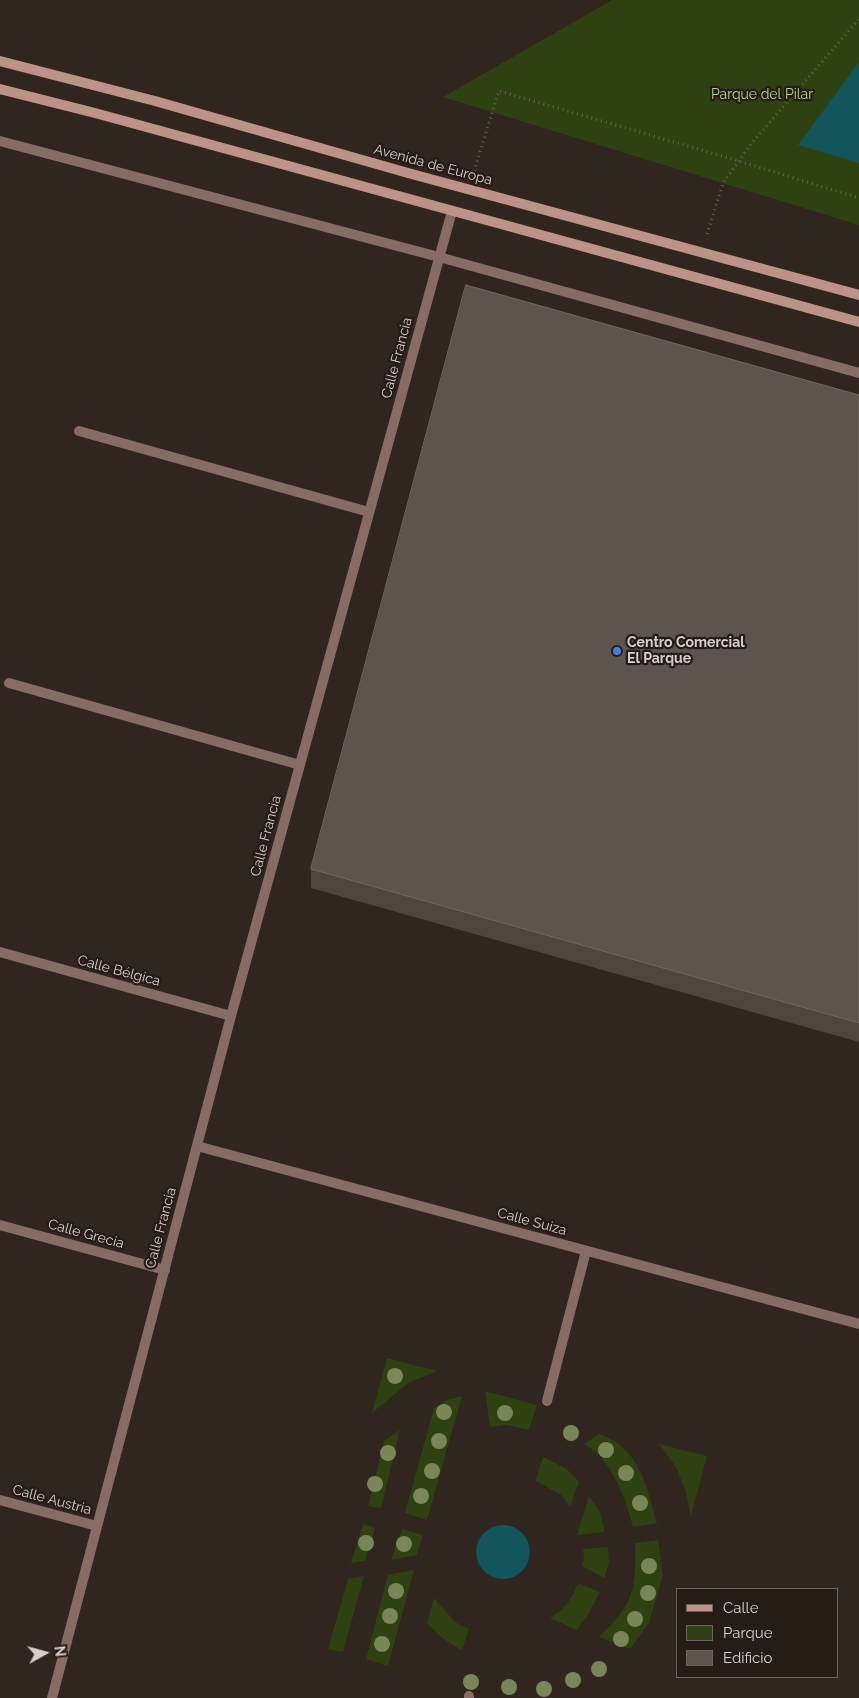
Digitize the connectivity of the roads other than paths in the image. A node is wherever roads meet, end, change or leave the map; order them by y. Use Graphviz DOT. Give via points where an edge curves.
graph roads {
  1 [pos="0,62"];
  2 [pos="0,89"];
  3 [pos="0,141"];
  4 [pos="452,211"];
  5 [pos="439,257"];
  6 [pos="859,295"];
  7 [pos="859,322"];
  8 [pos="859,373"];
  9 [pos="79,431"];
  10 [pos="369,512"];
  11 [pos="9,683"];
  12 [pos="300,765"];
  13 [pos="0,952"];
  14 [pos="231,1016"];
  15 [pos="197,1146"];
  16 [pos="0,1225"];
  17 [pos="586,1251"];
  18 [pos="164,1270"];
  19 [pos="859,1324"];
  20 [pos="547,1401"];
  21 [pos="0,1500"];
  22 [pos="97,1526"];
  23 [pos="52,1698"];
  1 -- 6 [label="main road, Avenida de Europa" via="156,101 469,190"];
  2 -- 4 [label="main road"];
  3 -- 5 [label="street"];
  4 -- 5 [label="street, Calle Francia"];
  4 -- 7 [label="main road"];
  5 -- 8 [label="street"];
  5 -- 10 [label="street, Calle Francia"];
  9 -- 10 [label="street"];
  10 -- 12 [label="street, Calle Francia"];
  11 -- 12 [label="street"];
  12 -- 14 [label="street, Calle Francia"];
  13 -- 14 [label="street, Calle Bélgica"];
  14 -- 15 [label="street, Calle Francia"];
  15 -- 17 [label="street, Calle Suiza"];
  15 -- 18 [label="street, Calle Francia"];
  16 -- 18 [label="street, Calle Grecia"];
  17 -- 19 [label="street, Calle Suiza"];
  17 -- 20 [label="street"];
  18 -- 22 [label="street, Calle Francia"];
  21 -- 22 [label="street, Calle Austria"];
  22 -- 23 [label="street, Calle Francia"];
}
